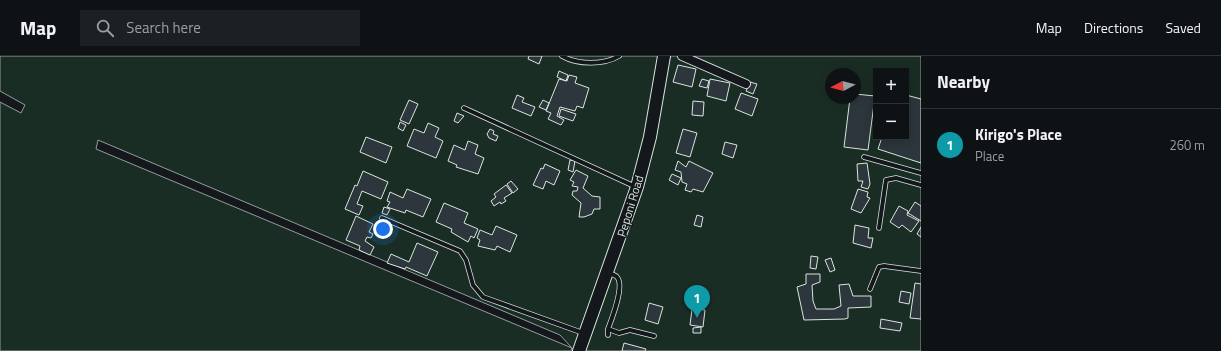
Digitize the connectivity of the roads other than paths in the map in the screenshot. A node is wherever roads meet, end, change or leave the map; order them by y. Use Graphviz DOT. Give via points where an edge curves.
graph roads {
  1 [pos="562,56"];
  2 [pos="619,56"];
  3 [pos="664,56"];
  4 [pos="682,56"];
  5 [pos="746,84"];
  6 [pos="464,108"];
  7 [pos="864,157"];
  8 [pos="921,173"];
  9 [pos="921,185"];
  10 [pos="637,187"];
  11 [pos="382,218"];
  12 [pos="880,228"];
  13 [pos="921,271"];
  14 [pos="607,273"];
  15 [pos="870,289"];
  16 [pos="608,329"];
  17 [pos="585,334"];
  18 [pos="608,335"];
  19 [pos="654,336"];
  20 [pos="579,351"];
  1 -- 2 [label="lane" via="577,61 599,63"];
  3 -- 10 [label="main road, Peponi Road" via="650,137"];
  4 -- 5 [label="street"];
  6 -- 10 [label="lane"];
  7 -- 8 [label="lane"];
  9 -- 12 [label="lane" via="896,178 886,180"];
  10 -- 14 [label="main road, Peponi Road"];
  11 -- 17 [label="lane" via="460,251 466,260 473,285 483,297"];
  13 -- 15 [label="lane" via="879,267"];
  14 -- 16 [label="lane" via="616,276 620,281 620,292"];
  14 -- 17 [label="main road, Peponi Road"];
  16 -- 18 [label="lane"];
  16 -- 19 [label="lane" via="618,333 630,330"];
  17 -- 20 [label="main road, Peponi Road"];
}
